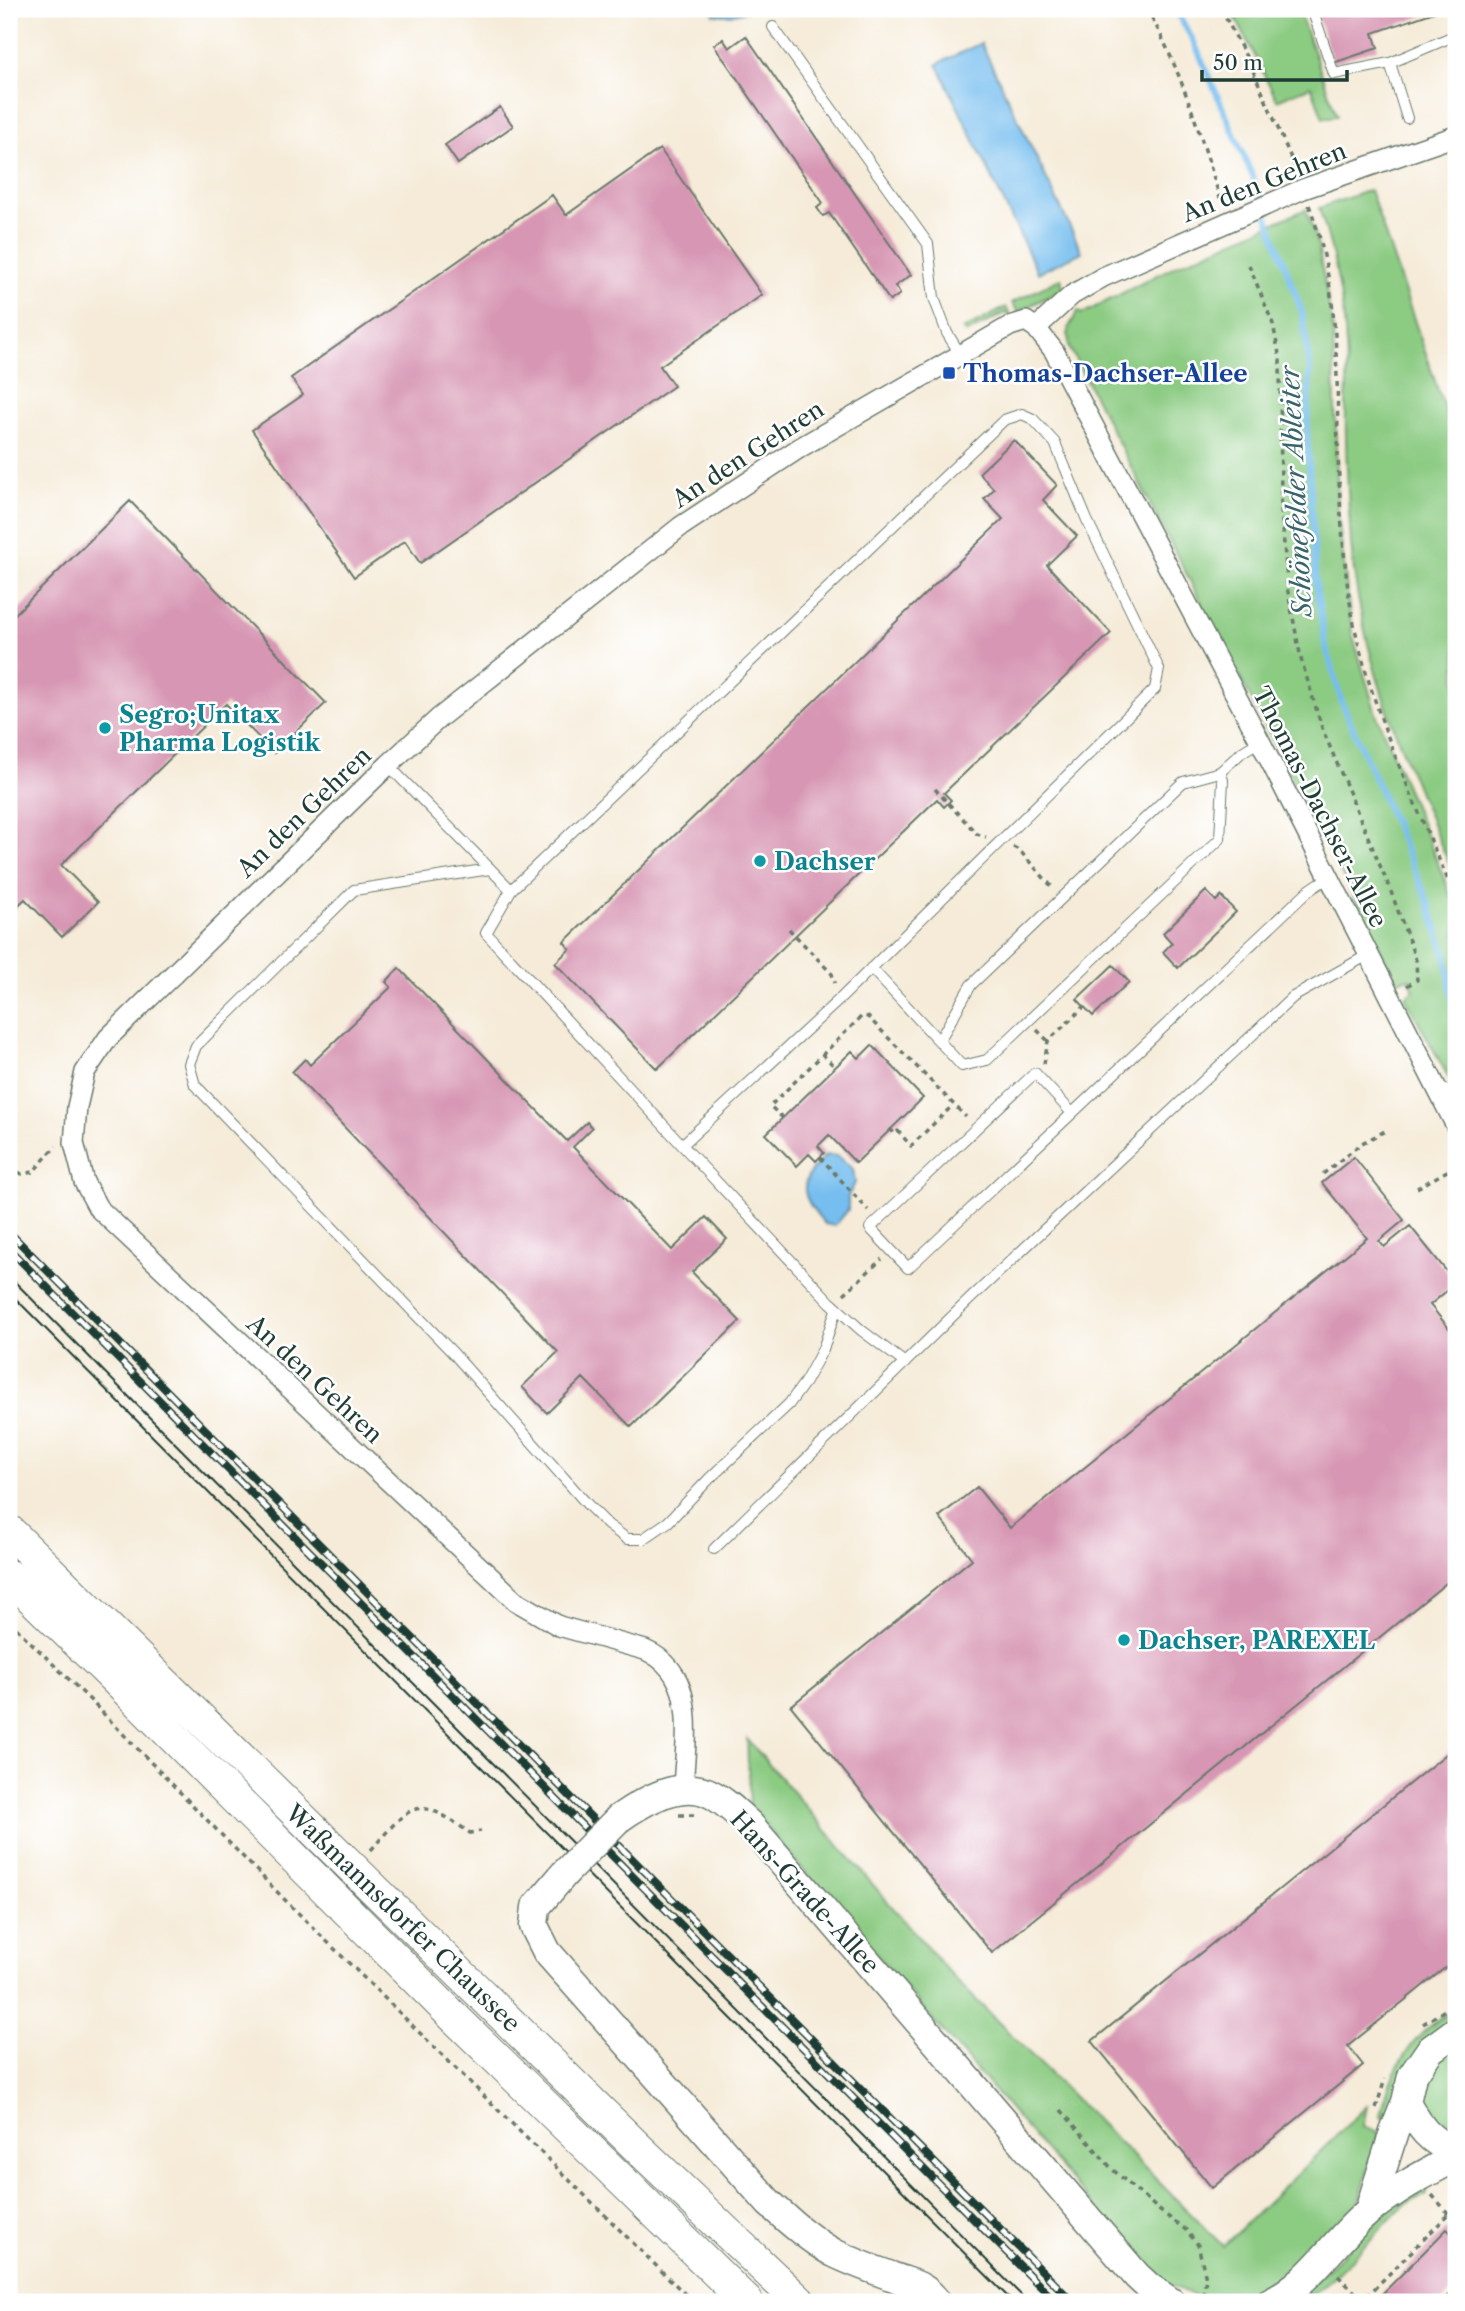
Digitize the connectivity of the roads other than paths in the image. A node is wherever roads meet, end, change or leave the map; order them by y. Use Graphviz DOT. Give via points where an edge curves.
graph roads {
  1 [pos="1312,9"];
  2 [pos="773,27"];
  3 [pos="1456,36"];
  4 [pos="1390,63"];
  5 [pos="1407,118"];
  6 [pos="1456,136"];
  7 [pos="1036,328"];
  8 [pos="960,354"];
  9 [pos="1259,741"];
  10 [pos="388,765"];
  11 [pos="1220,772"];
  12 [pos="490,869"];
  13 [pos="1329,877"];
  14 [pos="511,890"];
  15 [pos="1368,955"];
  16 [pos="871,968"];
  17 [pos="939,1041"];
  18 [pos="1448,1090"];
  19 [pos="1072,1113"];
  20 [pos="1456,1126"];
  21 [pos="682,1145"];
  22 [pos="835,1306"];
  23 [pos="905,1363"];
  24 [pos="9,1531"];
  25 [pos="714,1549"];
  26 [pos="9,1576"];
  27 [pos="683,1789"];
  28 [pos="1456,2031"];
  29 [pos="1406,2102"];
  30 [pos="1456,2154"];
  31 [pos="1369,2211"];
  32 [pos="893,2277"];
  33 [pos="747,2302"];
  34 [pos="800,2302"];
  35 [pos="914,2302"];
  36 [pos="937,2302"];
  37 [pos="1171,2302"];
  38 [pos="1270,2302"];
  1 -- 4 [label="lane" via="1334,74"];
  2 -- 8 [label="lane" via="928,244 934,298"];
  3 -- 4 [label="lane"];
  4 -- 5 [label="lane"];
  6 -- 7 [label="street, An den Gehren" via="1293,194 1103,277 1072,295"];
  7 -- 8 [label="street, An den Gehren" via="1026,321 1010,326"];
  7 -- 9 [label="street, Thomas-Dachser-Allee" via="1054,351"];
  8 -- 10 [label="street, An den Gehren" via="802,447 680,527 439,718"];
  9 -- 11 [label="lane"];
  9 -- 13 [label="street, Thomas-Dachser-Allee"];
  10 -- 12 [label="lane"];
  10 -- 27 [label="street, An den Gehren" via="108,1038 85,1072 77,1107 74,1143 84,1182 98,1208 516,1601 559,1626 645,1650 668,1663 685,1700"];
  11 -- 17 [label="lane" via="1183,782 971,985"];
  11 -- 17 [label="lane" via="1220,839 987,1060 962,1066"];
  12 -- 14 [label="lane"];
  12 -- 22 [label="lane" via="354,890 195,1046 189,1064 195,1085 454,1354 587,1504 627,1539 643,1539 668,1522 789,1404 823,1349"];
  13 -- 15 [label="street, Thomas-Dachser-Allee"];
  13 -- 19 [label="lane" via="1308,891"];
  14 -- 16 [label="lane" via="1004,420 1022,414 1033,419 1055,443 1158,669 1155,689"];
  14 -- 21 [label="lane" via="486,933"];
  15 -- 18 [label="street, Thomas-Dachser-Allee"];
  15 -- 23 [label="lane" via="1293,997"];
  16 -- 17 [label="lane"];
  16 -- 21 [label="lane"];
  18 -- 20 [label="street, Thomas-Dachser-Allee"];
  19 -- 19 [label="lane" via="908,1268 870,1228 1035,1073"];
  21 -- 22 [label="lane"];
  22 -- 23 [label="lane"];
  23 -- 25 [label="lane"];
  24 -- 34 [label="main road, Waßmannsdorfer Chaussee"];
  26 -- 33 [label="main road, Waßmannsdorfer Chaussee"];
  27 -- 32 [label="street, bridge" via="647,1800 618,1819 536,1907 534,1926 547,1952 769,2203 834,2253"];
  27 -- 37 [label="street, Hans-Grade-Allee" via="709,1792 750,1825 1137,2276"];
  28 -- 29 [label="street" via="1430,2050 1412,2076"];
  29 -- 30 [label="street" via="1421,2129"];
  29 -- 31 [label="street"];
  30 -- 31 [label="street"];
  31 -- 38 [label="street" via="1291,2290"];
  32 -- 35 [label="street"];
  32 -- 36 [label="street" via="915,2282"];
}
